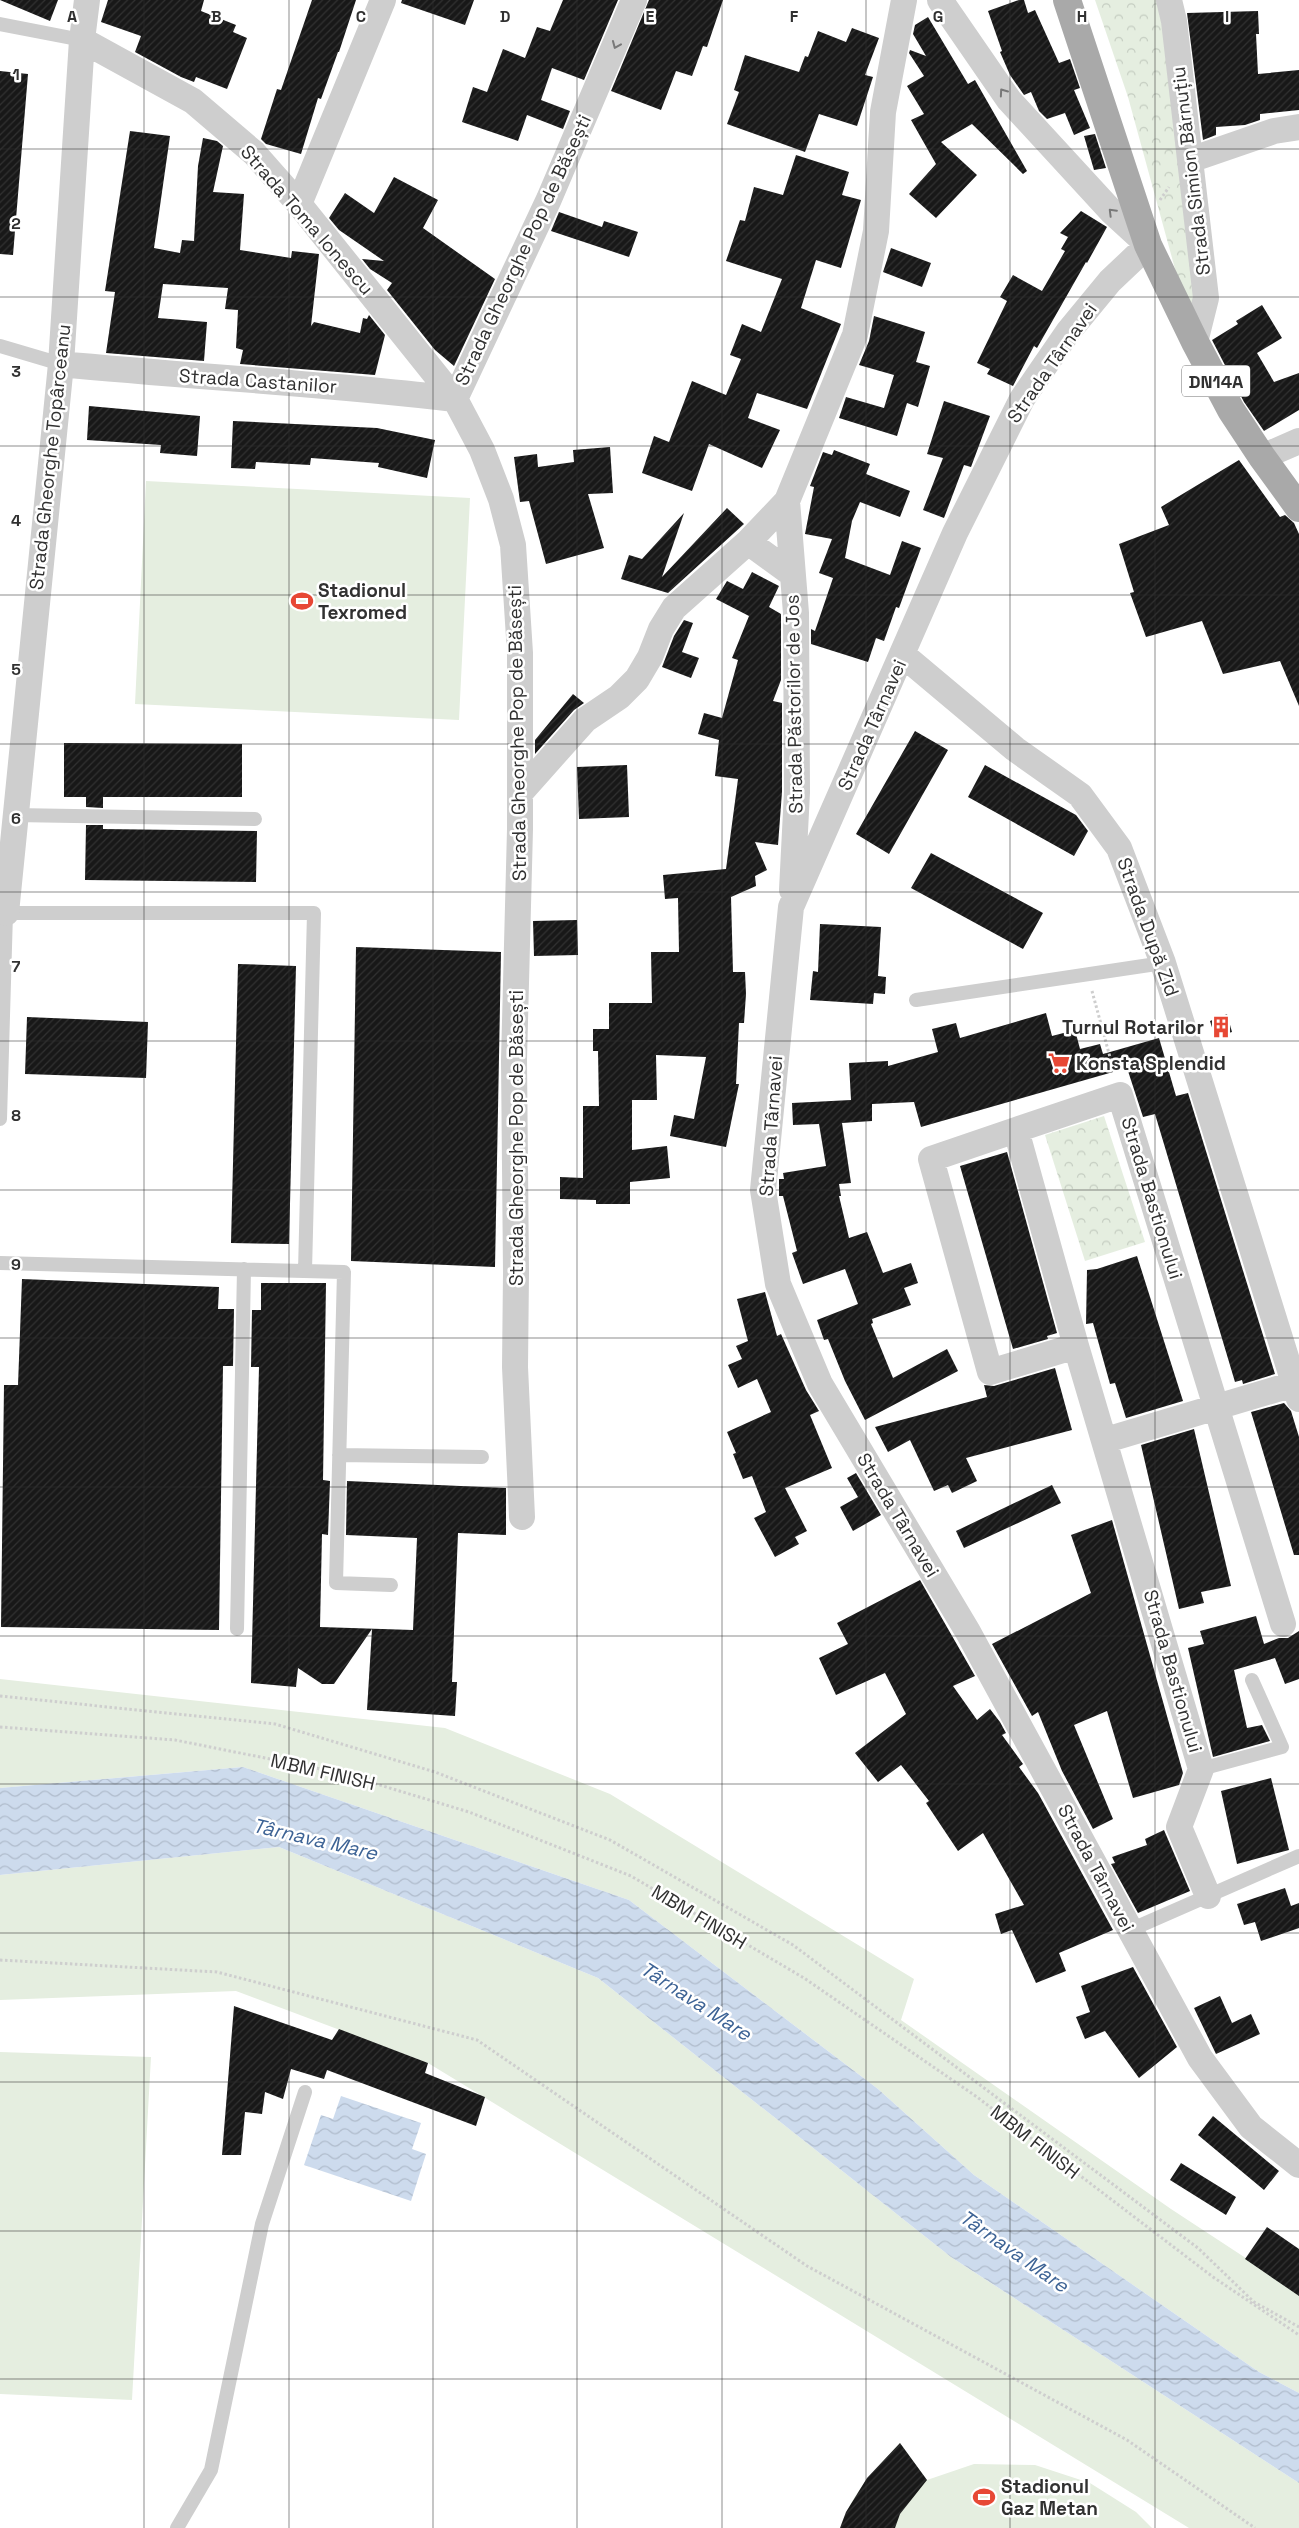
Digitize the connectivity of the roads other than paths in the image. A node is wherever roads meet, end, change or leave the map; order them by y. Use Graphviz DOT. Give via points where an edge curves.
graph roads {
  1 [pos="87,0"];
  2 [pos="383,0"];
  3 [pos="634,0"];
  4 [pos="904,0"];
  5 [pos="940,0"];
  6 [pos="1067,0"];
  7 [pos="1169,0"];
  8 [pos="0,24"];
  9 [pos="82,40"];
  10 [pos="1299,127"];
  11 [pos="1190,160"];
  12 [pos="298,204"];
  13 [pos="1144,235"];
  14 [pos="1195,342"];
  15 [pos="0,346"];
  16 [pos="61,364"];
  17 [pos="455,400"];
  18 [pos="1299,441"];
  19 [pos="1262,457"];
  20 [pos="787,501"];
  21 [pos="1299,508"];
  22 [pos="748,542"];
  23 [pos="792,574"];
  24 [pos="903,654"];
  25 [pos="520,793"];
  26 [pos="14,815"];
  27 [pos="255,819"];
  28 [pos="791,907"];
  29 [pos="3,913"];
  30 [pos="1163,963"];
  31 [pos="916,1000"];
  32 [pos="0,1119"];
  33 [pos="1016,1130"];
  34 [pos="0,1263"];
  35 [pos="244,1269"];
  36 [pos="305,1271"];
  37 [pos="1076,1346"];
  38 [pos="1297,1391"];
  39 [pos="1217,1407"];
  40 [pos="1106,1440"];
  41 [pos="339,1455"];
  42 [pos="482,1457"];
  43 [pos="522,1517"];
  44 [pos="391,1585"];
  45 [pos="1283,1624"];
  46 [pos="237,1629"];
  47 [pos="1252,1680"];
  48 [pos="1201,1769"];
  49 [pos="1299,1856"];
  50 [pos="1208,1896"];
  51 [pos="1130,1930"];
  52 [pos="305,2092"];
  53 [pos="1299,2165"];
  54 [pos="177,2528"];
  1 -- 9 [label="street, Strada Gheorghe Topârceanu"];
  2 -- 12 [label="street"];
  3 -- 17 [label="street, Strada Gheorghe Pop de Băsești, one-way" via="549,199"];
  4 -- 20 [label="street, Strada Păstorilor de Jos" via="883,112 876,231 855,335"];
  13 -- 5 [label="street, one-way" via="1112,212 1009,100"];
  6 -- 13 [label="main road, DN14A"];
  7 -- 11 [label="street, Strada Simion Bărnuțiu"];
  8 -- 9 [label="lane"];
  9 -- 12 [label="street, Strada Toma Ionescu" via="193,101 254,154"];
  9 -- 16 [label="street, Strada Gheorghe Topârceanu"];
  10 -- 11 [label="street" via="1274,131"];
  11 -- 14 [label="street, Strada Simion Bărnuțiu" via="1206,298"];
  12 -- 17 [label="street, Strada Toma Ionescu"];
  13 -- 14 [label="main road, DN14A"];
  13 -- 24 [label="street, Strada Târnavei" via="1022,398 956,533"];
  14 -- 19 [label="main road, DN14A" via="1231,410"];
  15 -- 16 [label="lane"];
  16 -- 17 [label="street, Strada Castanilor" via="377,390"];
  16 -- 26 [label="street, Strada Gheorghe Topârceanu"];
  17 -- 25 [label="street, Strada Gheorghe Pop de Băsești" via="482,450 501,499 513,545 520,653"];
  18 -- 19 [label="street"];
  19 -- 21 [label="main road, DN14A"];
  20 -- 22 [label="street, Strada Păstorilor de Jos"];
  20 -- 23 [label="street, Strada Păstorilor de Jos"];
  22 -- 23 [label="street"];
  22 -- 25 [label="street, Strada Păstorilor de Jos" via="674,608 637,679 619,697 585,720"];
  23 -- 28 [label="street, Strada Păstorilor de Jos" via="796,614 797,792"];
  24 -- 28 [label="street, Strada Târnavei"];
  24 -- 30 [label="street, Strada După Zid" via="1015,749 1080,796 1119,848"];
  25 -- 43 [label="street, Strada Gheorghe Pop de Băsești" via="514,1060 515,1367"];
  26 -- 27 [label="lane"];
  26 -- 29 [label="street, Strada Gheorghe Topârceanu"];
  28 -- 51 [label="street, Strada Târnavei" via="763,1190 778,1284 820,1384 968,1632"];
  29 -- 32 [label="lane"];
  29 -- 36 [label="lane" via="314,913"];
  30 -- 31 [label="lane"];
  30 -- 38 [label="street, Strada După Zid"];
  33 -- 37 [label="street, Strada Bastionului"];
  33 -- 37 [label="street, Strada Bastionului" via="930,1159 990,1372"];
  33 -- 39 [label="street, Strada Bastionului" via="1120,1094"];
  34 -- 35 [label="lane"];
  35 -- 36 [label="lane"];
  35 -- 46 [label="lane"];
  36 -- 41 [label="lane" via="344,1272"];
  37 -- 40 [label="street, Strada Bastionului"];
  38 -- 39 [label="street"];
  39 -- 40 [label="street"];
  39 -- 45 [label="street, Strada Bastionului"];
  40 -- 48 [label="street, Strada Bastionului"];
  41 -- 42 [label="lane"];
  41 -- 44 [label="lane" via="336,1583"];
  47 -- 48 [label="lane" via="1282,1747"];
  48 -- 50 [label="street, Strada Bastionului" via="1179,1827"];
  49 -- 50 [label="lane"];
  50 -- 51 [label="lane"];
  51 -- 53 [label="street, Strada Târnavei" via="1200,2058 1251,2127"];
  52 -- 54 [label="lane" via="262,2224 211,2470"];
}
